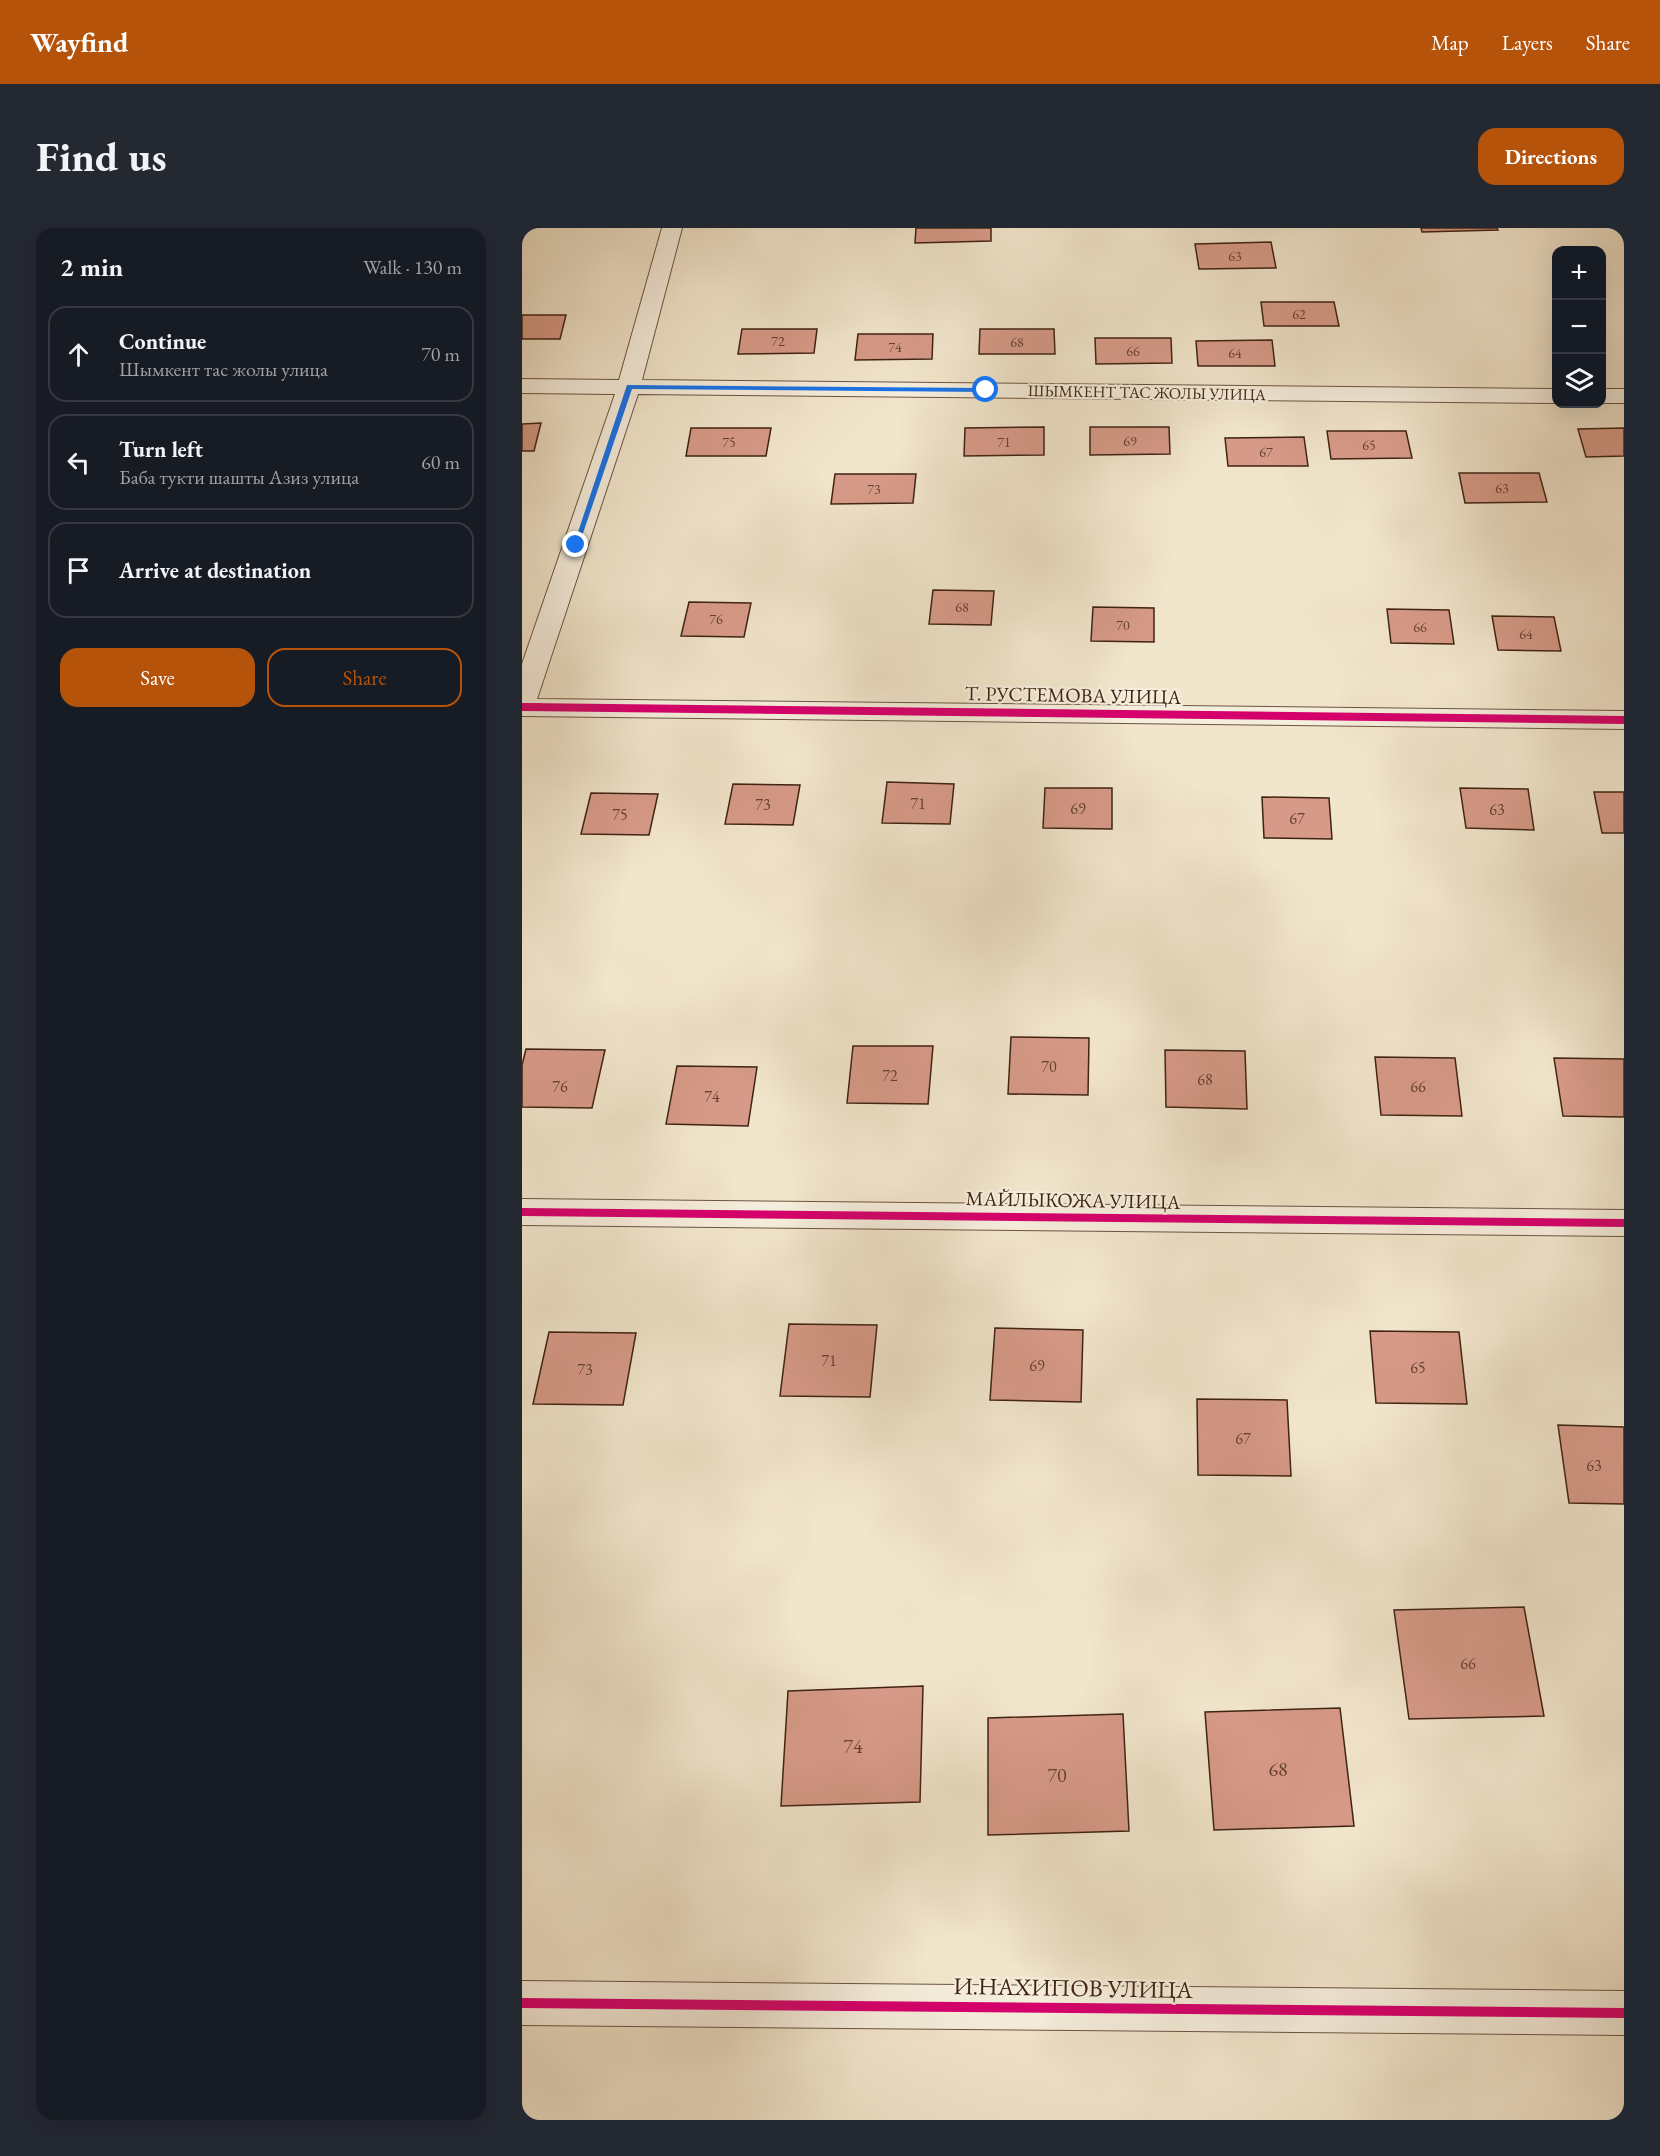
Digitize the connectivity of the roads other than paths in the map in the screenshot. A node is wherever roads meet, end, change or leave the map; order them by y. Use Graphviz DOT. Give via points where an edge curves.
graph roads {
  1 [pos="672,228"];
  2 [pos="522,386"];
  3 [pos="629,387"];
  4 [pos="1552,396"];
  5 [pos="1606,396"];
  6 [pos="1624,396"];
  7 [pos="522,705"];
  8 [pos="1624,720"];
  9 [pos="522,1212"];
  10 [pos="1624,1223"];
  11 [pos="522,2003"];
  12 [pos="1624,2013"];
  1 -- 3 [label="street"];
  2 -- 3 [label="street, ШЫМКЕНТ ТАС ЖОЛЫ УЛИЦА"];
  3 -- 4 [label="street, ШЫМКЕНТ ТАС ЖОЛЫ УЛИЦА"];
  3 -- 7 [label="street"];
  5 -- 6 [label="street"];
  7 -- 8 [label="street, Т. РУСТЕМОВА УЛИЦА"];
  9 -- 10 [label="street, МАЙЛЫКОЖА УЛИЦА"];
  11 -- 12 [label="street, И.НАХИПОВ УЛИЦА"];
}
